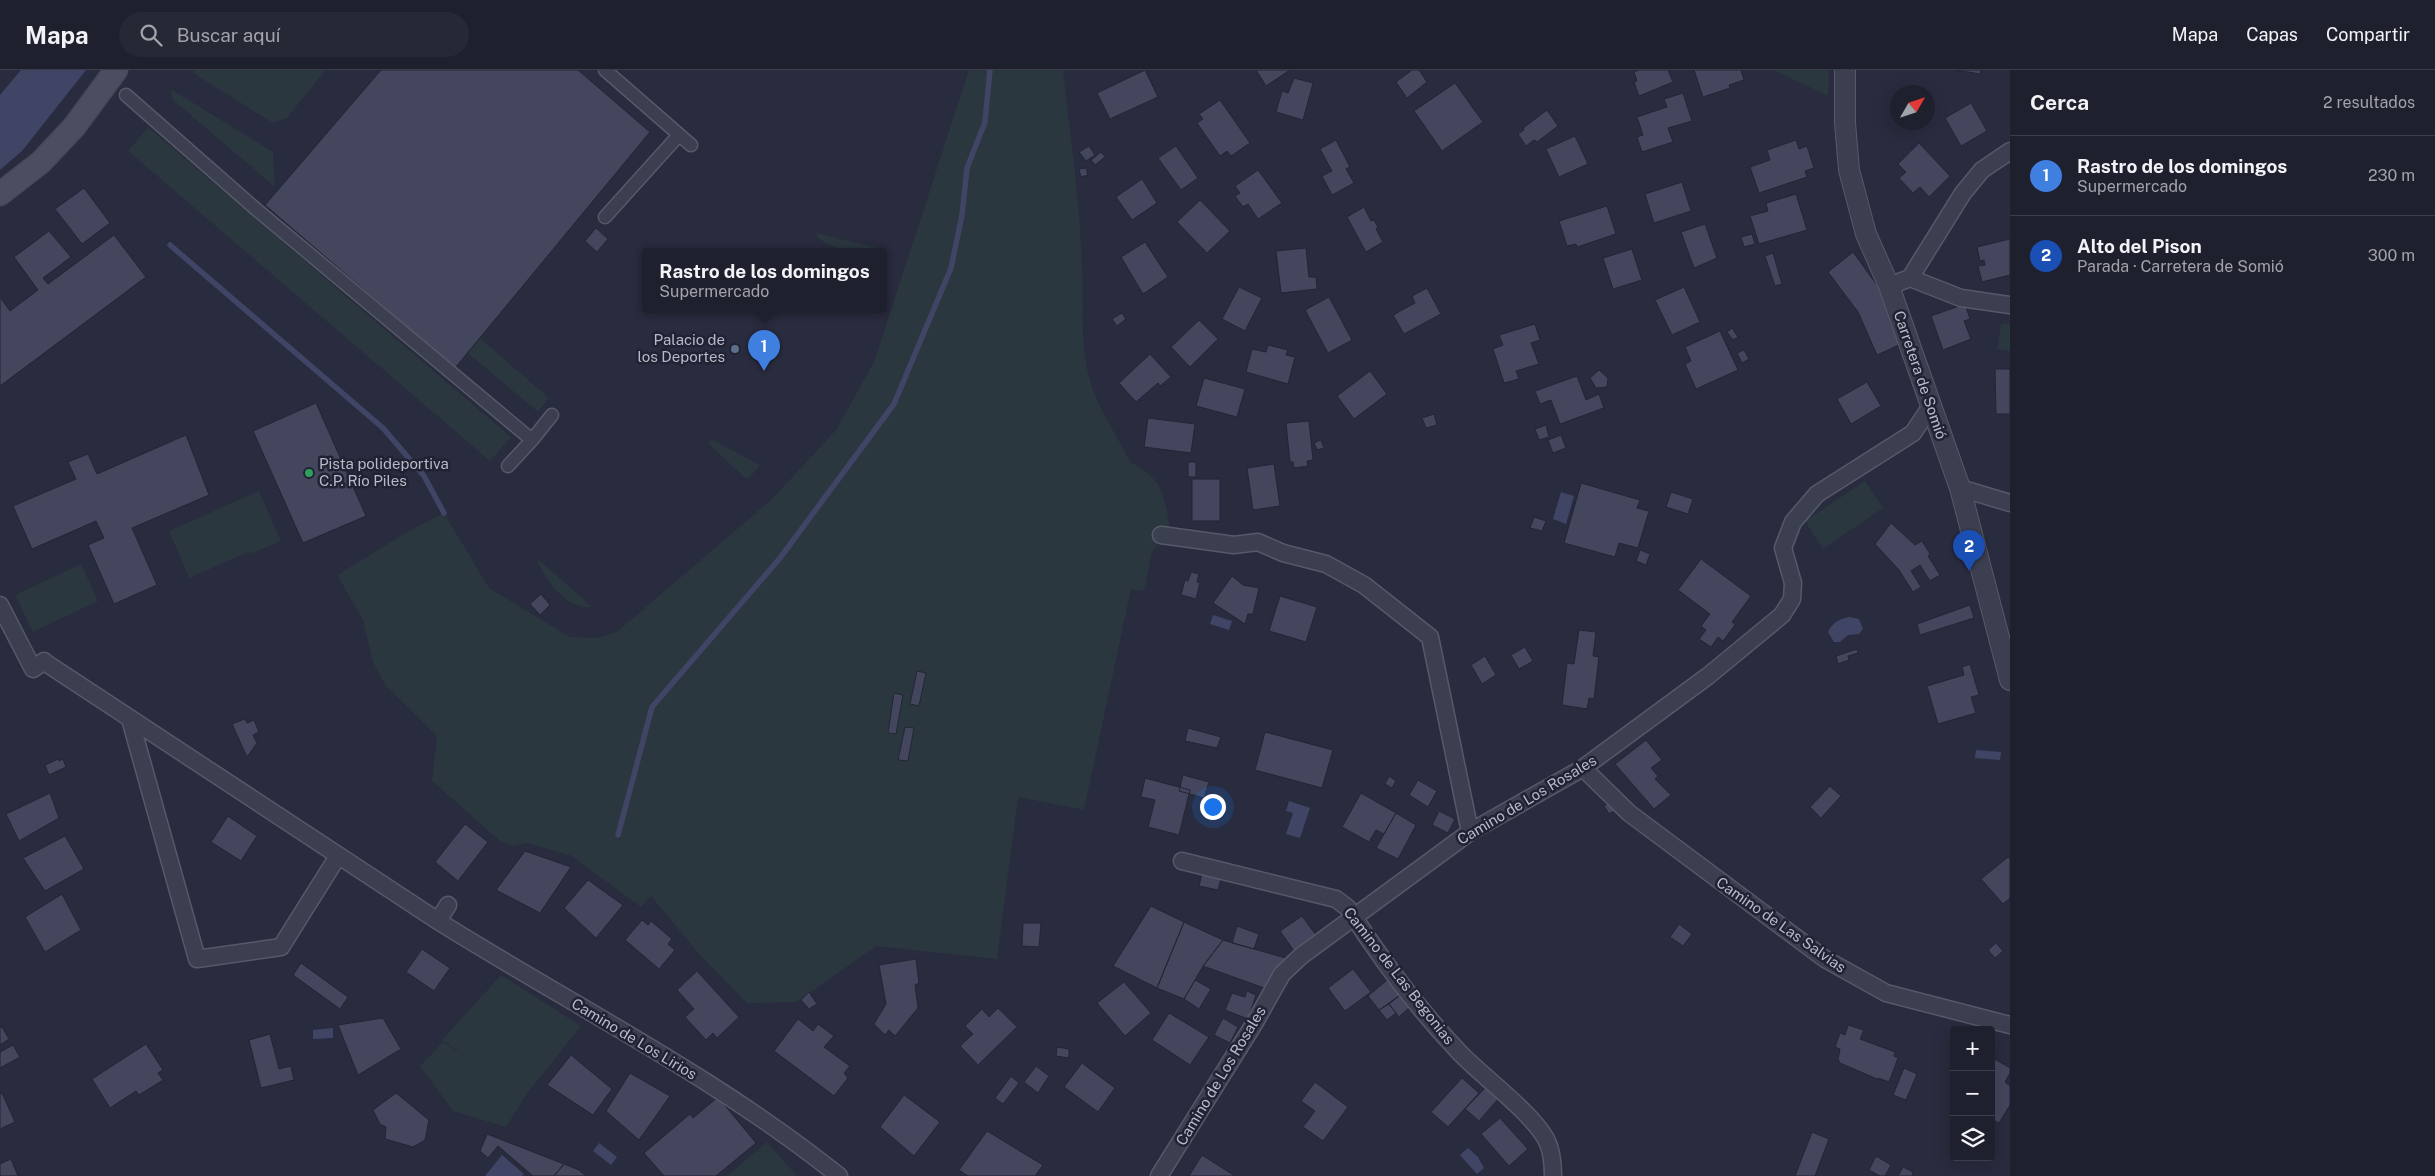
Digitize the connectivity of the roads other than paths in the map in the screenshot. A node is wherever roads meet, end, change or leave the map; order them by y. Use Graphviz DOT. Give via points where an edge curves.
graph roads {
  1 [pos="116,70"];
  2 [pos="605,70"];
  3 [pos="1845,70"];
  4 [pos="126,95"];
  5 [pos="679,135"];
  6 [pos="691,146"];
  7 [pos="2010,151"];
  8 [pos="0,194"];
  9 [pos="605,217"];
  10 [pos="1910,278"];
  11 [pos="1889,286"];
  12 [pos="2010,305"];
  13 [pos="1931,406"];
  14 [pos="552,415"];
  15 [pos="532,440"];
  16 [pos="508,466"];
  17 [pos="1960,488"];
  18 [pos="2010,503"];
  19 [pos="1161,535"];
  20 [pos="0,605"];
  21 [pos="2010,680"];
  22 [pos="130,719"];
  23 [pos="1583,768"];
  24 [pos="1470,832"];
  25 [pos="338,856"];
  26 [pos="1182,861"];
  27 [pos="448,905"];
  28 [pos="1354,918"];
  29 [pos="438,921"];
  30 [pos="2010,1024"];
  31 [pos="840,1176"];
  32 [pos="1159,1176"];
  33 [pos="1553,1176"];
  1 -- 8 [label="main road" via="74,127 41,162"];
  2 -- 5 [label="street"];
  3 -- 11 [label="street, Carretera de Somió" via="1844,123 1849,170 1866,234"];
  4 -- 15 [label="street" via="257,210"];
  5 -- 6 [label="street"];
  5 -- 9 [label="street"];
  7 -- 10 [label="street" via="1982,170"];
  10 -- 11 [label="street"];
  10 -- 12 [label="street" via="1960,298"];
  11 -- 13 [label="street, Carretera de Somió"];
  13 -- 17 [label="street, Carretera de Somió"];
  13 -- 23 [label="street, Camino de Los Rosales" via="1913,433 1817,494 1793,522 1783,548 1793,583 1792,599 1782,615 1708,676"];
  14 -- 15 [label="street"];
  15 -- 16 [label="street"];
  17 -- 18 [label="street"];
  17 -- 21 [label="street, Carretera de Somió"];
  19 -- 24 [label="street" via="1234,545 1258,542 1283,553 1326,564 1364,585 1430,637"];
  20 -- 22 [label="street, Camino de Los Lirios" via="33,668 44,662"];
  22 -- 25 [label="street, Camino de Los Lirios"];
  22 -- 25 [label="street" via="197,959 281,947"];
  23 -- 24 [label="street, Camino de Los Rosales"];
  23 -- 30 [label="street, Camino de Las Salvias" via="1629,813 1825,959 1886,993"];
  24 -- 28 [label="street, Camino de Los Rosales"];
  25 -- 29 [label="street, Camino de Los Lirios"];
  26 -- 28 [label="street, Camino de Las Begonias" via="1336,899 1348,908"];
  27 -- 29 [label="street"];
  28 -- 32 [label="street, Camino de Los Rosales" via="1301,956 1282,974"];
  28 -- 33 [label="street, Camino de Las Begonias" via="1459,1052 1524,1113 1546,1139"];
  29 -- 31 [label="street, Camino de Los Lirios" via="711,1085 799,1144"];
}
